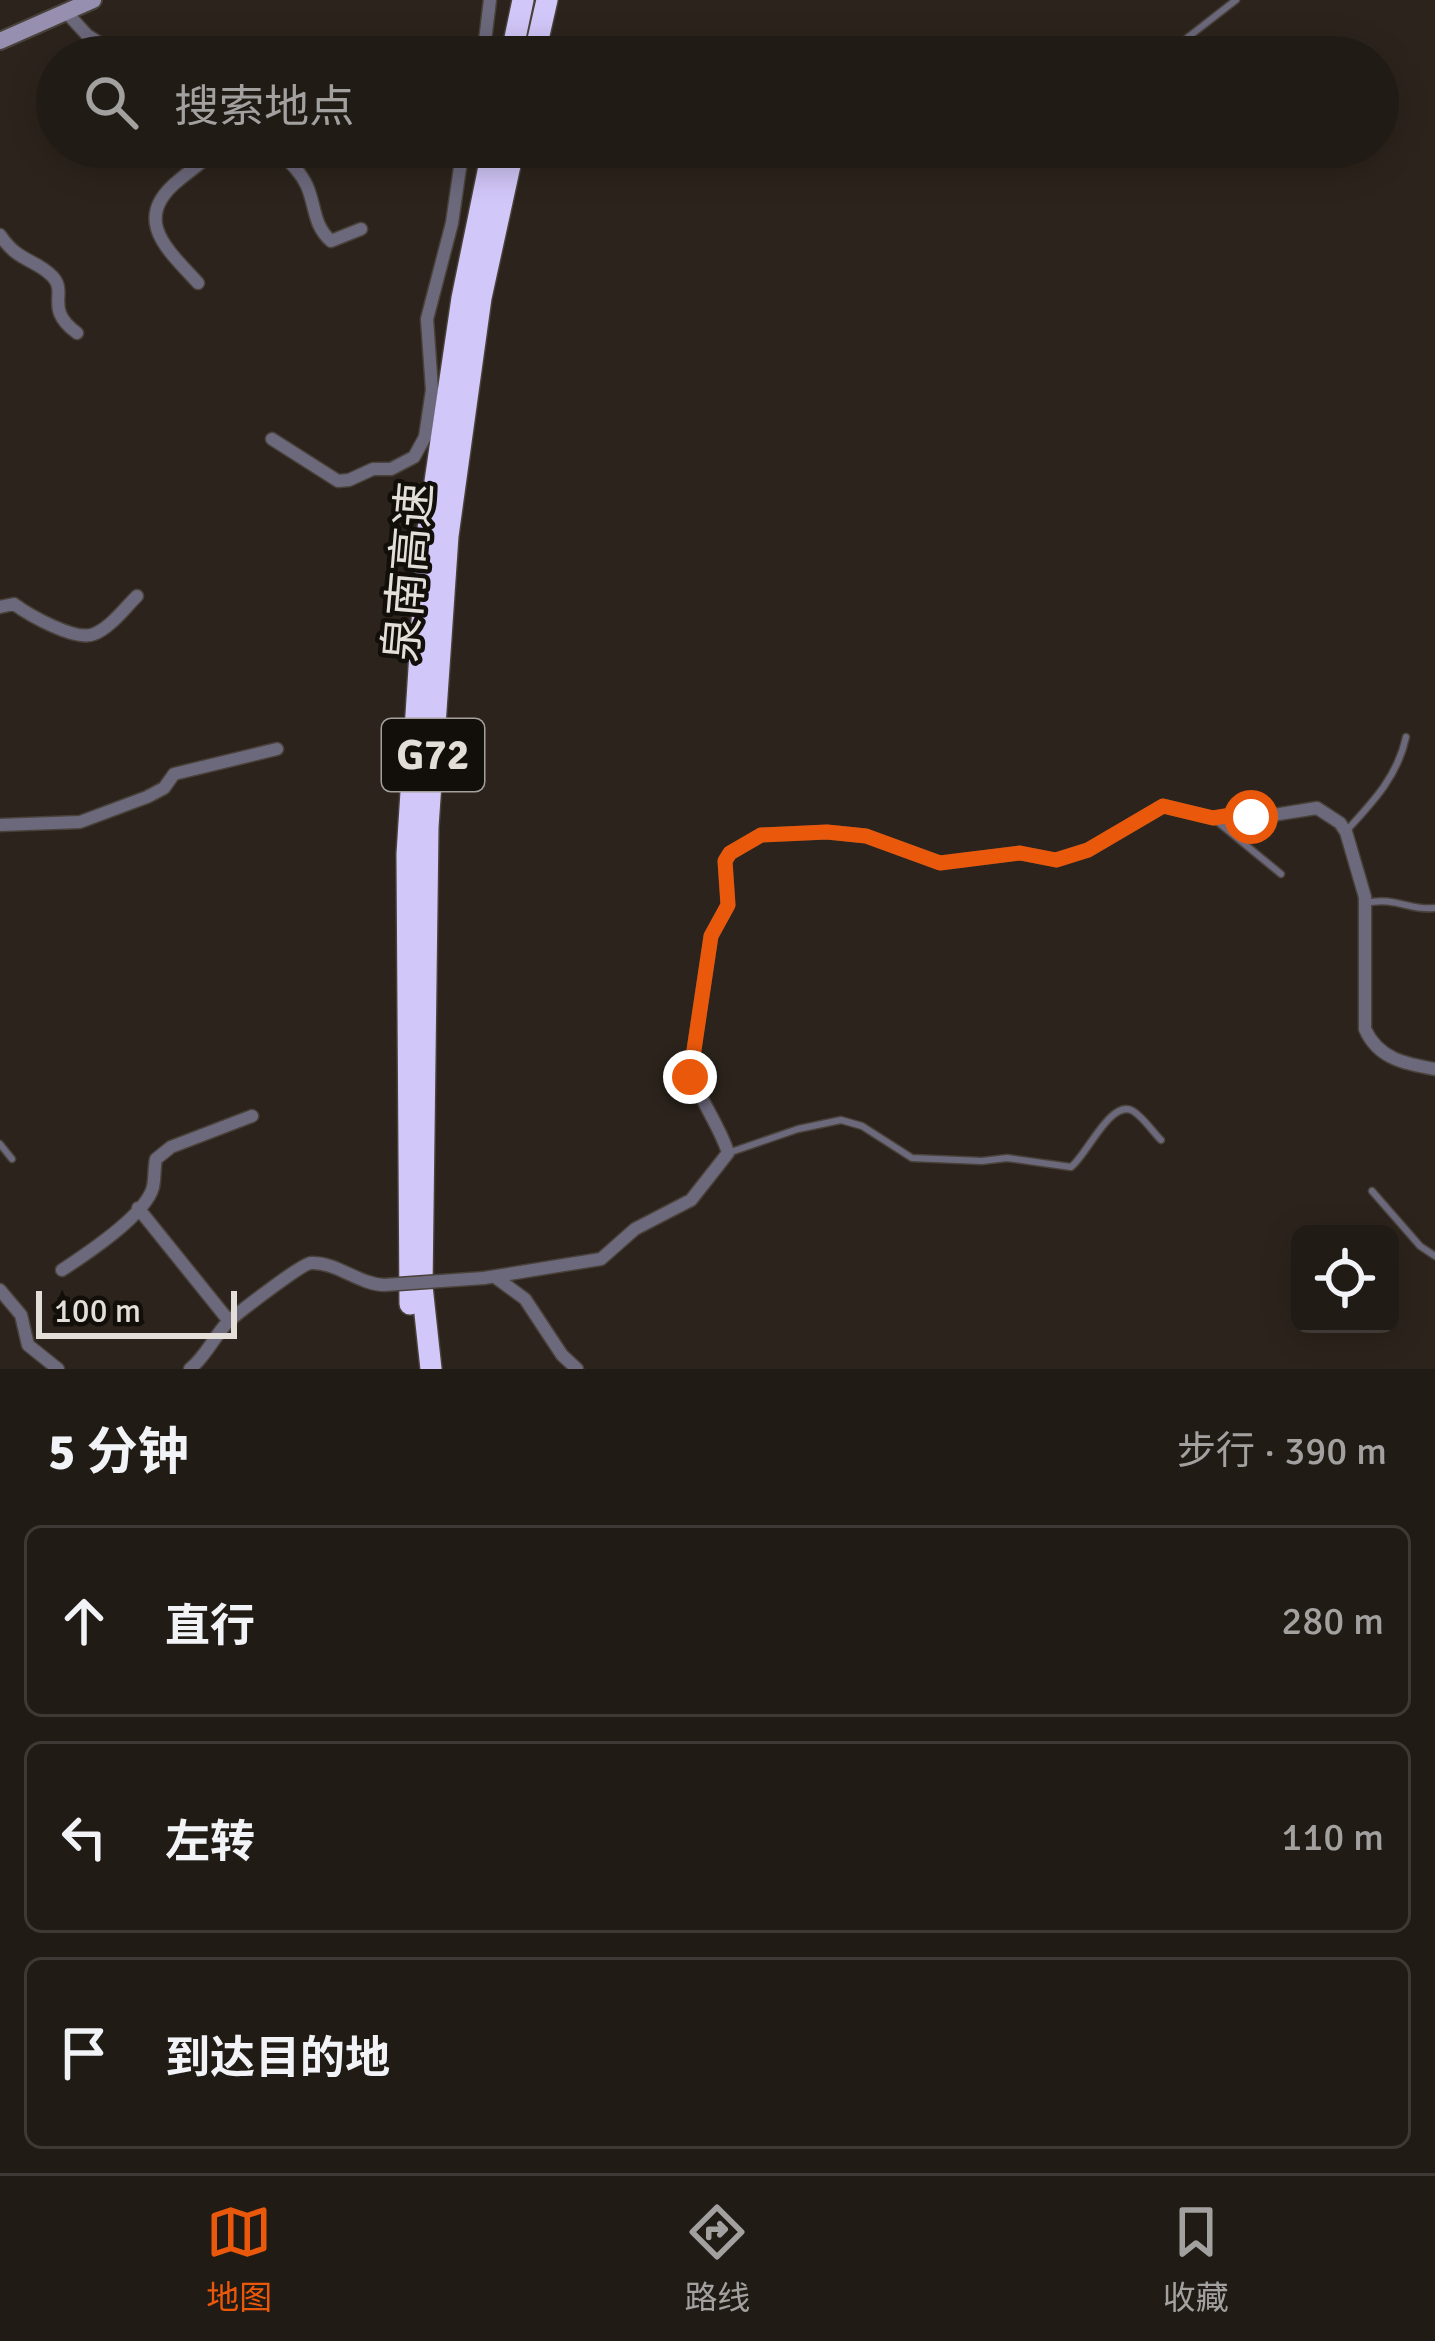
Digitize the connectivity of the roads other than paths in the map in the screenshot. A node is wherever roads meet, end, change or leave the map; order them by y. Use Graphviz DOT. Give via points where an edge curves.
graph roads {
  1 [pos="93,0"];
  2 [pos="490,0"];
  3 [pos="523,0"];
  4 [pos="547,0"];
  5 [pos="1236,0"];
  6 [pos="66,12"];
  7 [pos="89,36"];
  8 [pos="486,36"];
  9 [pos="516,36"];
  10 [pos="539,36"];
  11 [pos="1190,36"];
  12 [pos="0,41"];
  13 [pos="196,168"];
  14 [pos="292,168"];
  15 [pos="460,168"];
  16 [pos="489,168"];
  17 [pos="509,168"];
  18 [pos="361,230"];
  19 [pos="0,235"];
  20 [pos="199,283"];
  21 [pos="77,333"];
  22 [pos="272,439"];
  23 [pos="137,596"];
  24 [pos="0,607"];
  25 [pos="1406,737"];
  26 [pos="277,749"];
  27 [pos="1213,818"];
  28 [pos="0,825"];
  29 [pos="1346,832"];
  30 [pos="1281,874"];
  31 [pos="1365,902"];
  32 [pos="1435,908"];
  33 [pos="1435,1069"];
  34 [pos="251,1116"];
  35 [pos="1161,1140"];
  36 [pos="0,1144"];
  37 [pos="728,1153"];
  38 [pos="12,1159"];
  39 [pos="1372,1191"];
  40 [pos="138,1208"];
  41 [pos="1435,1256"];
  42 [pos="62,1270"];
  43 [pos="490,1277"];
  44 [pos="0,1290"];
  45 [pos="229,1321"];
  46 [pos="58,1369"];
  47 [pos="190,1369"];
  48 [pos="416,1369"];
  49 [pos="431,1369"];
  50 [pos="577,1369"];
  1 -- 6 [label="main road"];
  2 -- 8 [label="street"];
  3 -- 9 [label="highway"];
  4 -- 10 [label="highway"];
  5 -- 11 [label="lane"];
  6 -- 7 [label="street"];
  6 -- 12 [label="main road"];
  13 -- 20 [label="street" via="169,190 155,232"];
  14 -- 18 [label="street" via="331,241"];
  15 -- 22 [label="street" via="427,319 432,390 414,457 338,481"];
  16 -- 48 [label="highway, 泉南高速 / G72" via="428,529 407,854 407,1276"];
  17 -- 49 [label="highway, 泉南高速 / G72" via="481,298 448,536 430,805 422,1286"];
  19 -- 21 [label="street" via="13,254 51,274 61,321"];
  23 -- 24 [label="street" via="81,636 14,604"];
  25 -- 29 [label="lane" via="1401,760"];
  26 -- 28 [label="street" via="174,773 147,797 80,822"];
  27 -- 29 [label="street" via="1317,808"];
  27 -- 30 [label="lane"];
  27 -- 37 [label="street" via="1163,806 1056,860 1020,853 940,863 895,844 827,832 761,835 730,853 728,905 711,936 690,1077"];
  29 -- 31 [label="street"];
  31 -- 32 [label="lane"];
  31 -- 33 [label="street" via="1370,1042 1403,1065"];
  34 -- 40 [label="street" via="156,1159 152,1191"];
  35 -- 37 [label="lane" via="1122,1109 1071,1167 912,1158 841,1120"];
  36 -- 38 [label="lane"];
  37 -- 43 [label="street" via="691,1199 635,1229 601,1259"];
  39 -- 41 [label="lane"];
  40 -- 42 [label="street"];
  40 -- 45 [label="street"];
  43 -- 45 [label="street, bridge" via="384,1286 328,1265 302,1265"];
  43 -- 50 [label="street" via="525,1299"];
  44 -- 46 [label="street" via="21,1315 28,1345"];
  45 -- 47 [label="street"];
}
